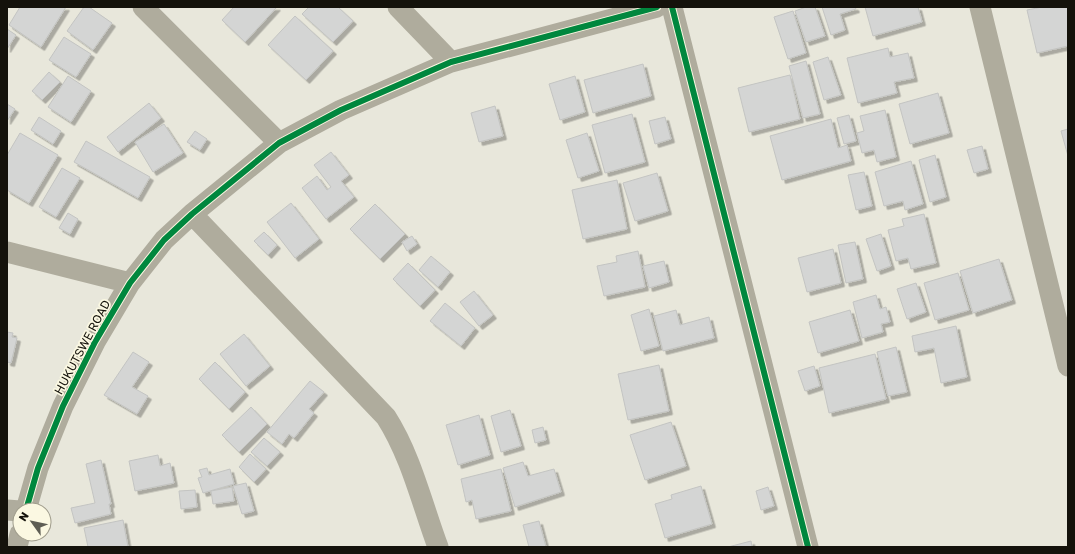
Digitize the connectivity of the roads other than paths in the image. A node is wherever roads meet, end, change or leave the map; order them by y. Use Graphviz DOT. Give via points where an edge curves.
graph roads {
  1 [pos="144,7"];
  2 [pos="398,7"];
  3 [pos="657,7"];
  4 [pos="672,7"];
  5 [pos="980,7"];
  6 [pos="452,62"];
  7 [pos="279,143"];
  8 [pos="192,214"];
  9 [pos="7,252"];
  10 [pos="130,283"];
  11 [pos="1068,366"];
  12 [pos="28,502"];
  13 [pos="438,547"];
  14 [pos="808,547"];
  1 -- 7 [label="street"];
  2 -- 6 [label="street"];
  3 -- 6 [label="street, HUKUTSWE ROAD"];
  4 -- 14 [label="street"];
  5 -- 11 [label="street"];
  6 -- 7 [label="street, HUKUTSWE ROAD" via="342,110"];
  7 -- 8 [label="street, HUKUTSWE ROAD"];
  8 -- 10 [label="street, HUKUTSWE ROAD" via="164,240"];
  8 -- 13 [label="street" via="386,417 404,451"];
  9 -- 10 [label="street"];
  10 -- 12 [label="street, HUKUTSWE ROAD" via="95,342 63,406 38,468"];
}
